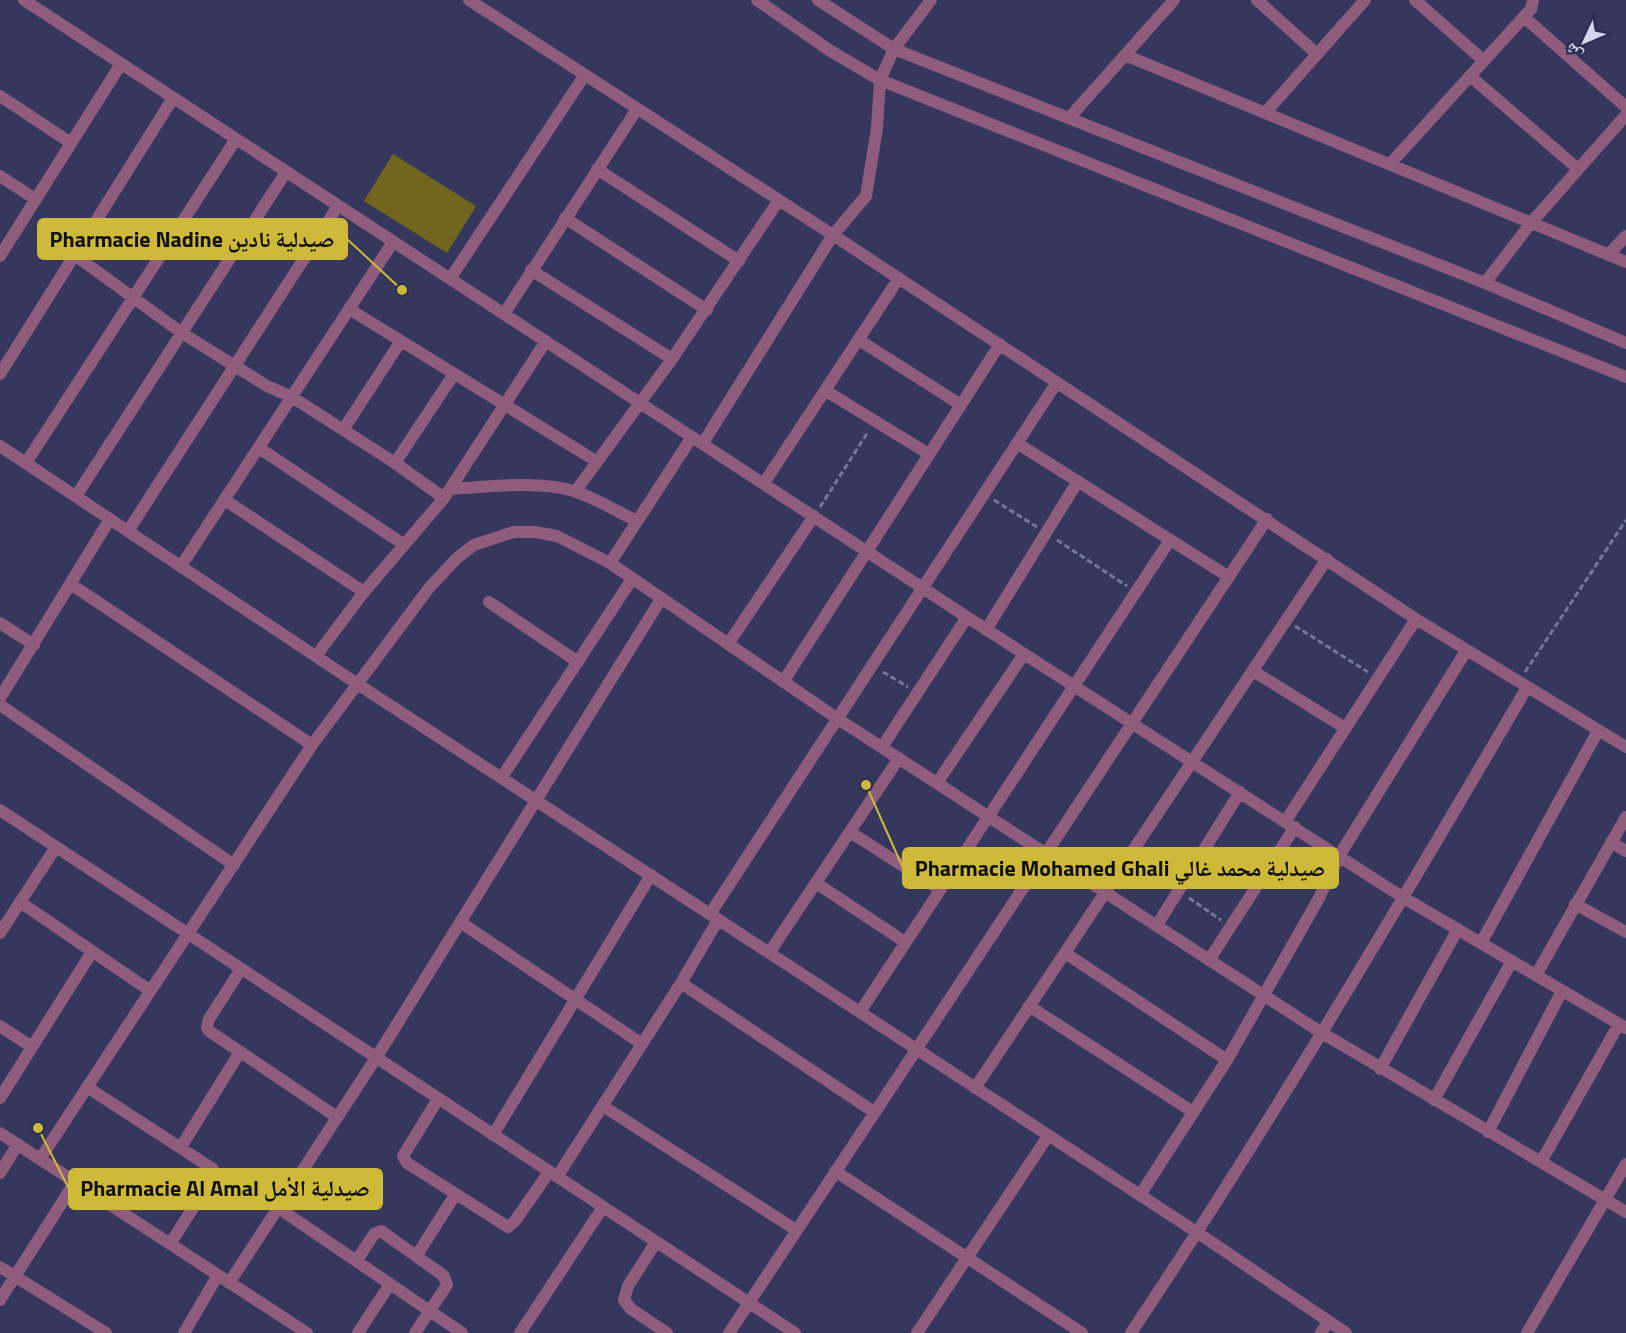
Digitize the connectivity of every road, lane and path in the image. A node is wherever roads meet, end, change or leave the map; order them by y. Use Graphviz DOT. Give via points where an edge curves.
graph roads {
  1 [pos="24,0"];
  2 [pos="469,0"];
  3 [pos="757,0"];
  4 [pos="818,0"];
  5 [pos="931,0"];
  6 [pos="1174,0"];
  7 [pos="1257,0"];
  8 [pos="1365,0"];
  9 [pos="1415,0"];
  10 [pos="1533,0"];
  11 [pos="1524,17"];
  12 [pos="894,49"];
  13 [pos="1317,54"];
  14 [pos="1125,55"];
  15 [pos="1485,61"];
  16 [pos="121,64"];
  17 [pos="584,76"];
  18 [pos="1470,76"];
  19 [pos="880,80"];
  20 [pos="0,96"];
  21 [pos="173,98"];
  22 [pos="1626,107"];
  23 [pos="637,109"];
  24 [pos="1265,113"];
  25 [pos="1626,115"];
  26 [pos="1070,117"];
  27 [pos="236,139"];
  28 [pos="71,143"];
  29 [pos="1390,164"];
  30 [pos="1578,168"];
  31 [pos="597,169"];
  32 [pos="286,172"];
  33 [pos="0,176"];
  34 [pos="35,199"];
  35 [pos="779,200"];
  36 [pos="338,206"];
  37 [pos="565,218"];
  38 [pos="1531,223"];
  39 [pos="833,235"];
  40 [pos="1626,236"];
  41 [pos="393,242"];
  42 [pos="73,254"];
  43 [pos="1608,255"];
  44 [pos="0,256"];
  45 [pos="739,261"];
  46 [pos="1626,262"];
  47 [pos="531,270"];
  48 [pos="899,278"];
  49 [pos="450,279"];
  50 [pos="1485,283"];
  51 [pos="132,300"];
  52 [pos="349,309"];
  53 [pos="706,310"];
  54 [pos="504,314"];
  55 [pos="182,333"];
  56 [pos="860,340"];
  57 [pos="401,341"];
  58 [pos="546,341"];
  59 [pos="1626,343"];
  60 [pos="1000,344"];
  61 [pos="672,359"];
  62 [pos="234,365"];
  63 [pos="0,374"];
  64 [pos="454,374"];
  65 [pos="1626,377"];
  66 [pos="1057,382"];
  67 [pos="826,391"];
  68 [pos="291,397"];
  69 [pos="640,402"];
  70 [pos="961,405"];
  71 [pos="505,406"];
  72 [pos="876,421"];
  73 [pos="343,430"];
  74 [pos="698,440"];
  75 [pos="1017,443"];
  76 [pos="0,446"];
  77 [pos="259,448"];
  78 [pos="929,454"];
  79 [pos="596,461"];
  80 [pos="26,463"];
  81 [pos="395,463"];
  82 [pos="1078,481"];
  83 [pos="764,483"];
  84 [pos="575,492"];
  85 [pos="447,494"];
  86 [pos="984,494"];
  87 [pos="76,496"];
  88 [pos="225,500"];
  89 [pos="814,516"];
  90 [pos="110,519"];
  91 [pos="1267,519"];
  92 [pos="1626,520"];
  93 [pos="637,521"];
  94 [pos="128,531"];
  95 [pos="1046,532"];
  96 [pos="1170,540"];
  97 [pos="403,544"];
  98 [pos="867,551"];
  99 [pos="1327,559"];
  100 [pos="610,563"];
  101 [pos="181,566"];
  102 [pos="1229,577"];
  103 [pos="632,579"];
  104 [pos="72,585"];
  105 [pos="923,588"];
  106 [pos="364,592"];
  107 [pos="1136,592"];
  108 [pos="661,599"];
  109 [pos="489,602"];
  110 [pos="967,617"];
  111 [pos="1416,619"];
  112 [pos="1287,621"];
  113 [pos="0,622"];
  114 [pos="986,630"];
  115 [pos="728,644"];
  116 [pos="34,645"];
  117 [pos="1466,651"];
  118 [pos="1024,654"];
  119 [pos="316,656"];
  120 [pos="578,662"];
  121 [pos="873,665"];
  122 [pos="1253,671"];
  123 [pos="1377,678"];
  124 [pos="783,682"];
  125 [pos="356,683"];
  126 [pos="1074,686"];
  127 [pos="1522,686"];
  128 [pos="917,693"];
  129 [pos="0,698"];
  130 [pos="0,705"];
  131 [pos="838,719"];
  132 [pos="1132,723"];
  133 [pos="1345,728"];
  134 [pos="1598,731"];
  135 [pos="312,745"];
  136 [pos="882,747"];
  137 [pos="1626,747"];
  138 [pos="899,758"];
  139 [pos="1193,762"];
  140 [pos="502,777"];
  141 [pos="937,783"];
  142 [pos="1240,792"];
  143 [pos="536,799"];
  144 [pos="1,812"];
  145 [pos="988,816"];
  146 [pos="1626,817"];
  147 [pos="1290,824"];
  148 [pos="850,832"];
  149 [pos="1611,842"];
  150 [pos="56,847"];
  151 [pos="1626,851"];
  152 [pos="1046,853"];
  153 [pos="1339,856"];
  154 [pos="234,865"];
  155 [pos="651,875"];
  156 [pos="816,883"];
  157 [pos="939,889"];
  158 [pos="1178,891"];
  159 [pos="1104,892"];
  160 [pos="1404,898"];
  161 [pos="20,902"];
  162 [pos="1575,904"];
  163 [pos="714,917"];
  164 [pos="460,922"];
  165 [pos="1156,925"];
  166 [pos="1230,926"];
  167 [pos="1458,929"];
  168 [pos="1626,932"];
  169 [pos="0,933"];
  170 [pos="187,934"];
  171 [pos="905,942"];
  172 [pos="1481,943"];
  173 [pos="92,952"];
  174 [pos="769,952"];
  175 [pos="1065,953"];
  176 [pos="1209,960"];
  177 [pos="1512,961"];
  178 [pos="241,969"];
  179 [pos="1536,975"];
  180 [pos="681,983"];
  181 [pos="149,990"];
  182 [pos="1562,991"];
  183 [pos="1263,995"];
  184 [pos="576,999"];
  185 [pos="1029,1006"];
  186 [pos="860,1012"];
  187 [pos="0,1026"];
  188 [pos="1622,1026"];
  189 [pos="1322,1033"];
  190 [pos="642,1044"];
  191 [pos="32,1047"];
  192 [pos="916,1050"];
  193 [pos="240,1052"];
  194 [pos="376,1058"];
  195 [pos="1227,1060"];
  196 [pos="1380,1069"];
  197 [pos="87,1087"];
  198 [pos="975,1088"];
  199 [pos="0,1098"];
  200 [pos="438,1098"];
  201 [pos="1434,1100"];
  202 [pos="603,1106"];
  203 [pos="874,1112"];
  204 [pos="1193,1112"];
  205 [pos="337,1117"];
  206 [pos="1488,1132"];
  207 [pos="0,1133"];
  208 [pos="493,1135"];
  209 [pos="1048,1136"];
  210 [pos="18,1144"];
  211 [pos="181,1147"];
  212 [pos="40,1159"];
  213 [pos="1541,1162"];
  214 [pos="1626,1164"];
  215 [pos="835,1171"];
  216 [pos="0,1173"];
  217 [pos="553,1174"];
  218 [pos="75,1182"];
  219 [pos="455,1195"];
  220 [pos="1140,1195"];
  221 [pos="1605,1200"];
  222 [pos="277,1207"];
  223 [pos="603,1207"];
  224 [pos="1626,1212"];
  225 [pos="796,1230"];
  226 [pos="1198,1233"];
  227 [pos="656,1242"];
  228 [pos="170,1244"];
  229 [pos="417,1255"];
  230 [pos="968,1259"];
  231 [pos="357,1260"];
  232 [pos="0,1267"];
  233 [pos="218,1275"];
  234 [pos="15,1277"];
  235 [pos="230,1283"];
  236 [pos="390,1284"];
  237 [pos="0,1300"];
  238 [pos="749,1303"];
  239 [pos="429,1311"];
  240 [pos="927,1319"];
  241 [pos="87,1321"];
  242 [pos="1324,1328"];
  243 [pos="299,1331"];
  244 [pos="660,1331"];
  245 [pos="79,1333"];
  246 [pos="106,1333"];
  247 [pos="184,1333"];
  248 [pos="358,1333"];
  249 [pos="415,1333"];
  250 [pos="462,1333"];
  251 [pos="520,1333"];
  252 [pos="729,1333"];
  253 [pos="795,1333"];
  254 [pos="917,1333"];
  255 [pos="929,1333"];
  256 [pos="1082,1333"];
  257 [pos="1131,1333"];
  258 [pos="1346,1333"];
  259 [pos="1527,1333"];
  1 -- 16 [label="street"];
  2 -- 17 [label="street"];
  3 -- 19 [label="street"];
  4 -- 12 [label="street"];
  5 -- 12 [label="street"];
  6 -- 14 [label="street"];
  7 -- 13 [label="street"];
  8 -- 13 [label="street"];
  9 -- 15 [label="street"];
  10 -- 11 [label="street"];
  11 -- 15 [label="street"];
  11 -- 22 [label="street"];
  12 -- 19 [label="street"];
  12 -- 26 [label="street"];
  13 -- 24 [label="street"];
  14 -- 24 [label="street"];
  14 -- 26 [label="street"];
  15 -- 18 [label="street"];
  16 -- 21 [label="street"];
  16 -- 28 [label="street"];
  17 -- 23 [label="street"];
  17 -- 49 [label="street"];
  18 -- 29 [label="street"];
  18 -- 30 [label="street"];
  19 -- 39 [label="street" via="866,196"];
  19 -- 65 [label="street"];
  20 -- 28 [label="street"];
  21 -- 27 [label="street"];
  21 -- 42 [label="street"];
  23 -- 31 [label="street"];
  23 -- 35 [label="street"];
  24 -- 29 [label="street"];
  25 -- 30 [label="street"];
  26 -- 50 [label="street"];
  27 -- 32 [label="street"];
  27 -- 51 [label="street"];
  28 -- 34 [label="street"];
  29 -- 38 [label="street"];
  30 -- 38 [label="street"];
  31 -- 37 [label="street"];
  31 -- 45 [label="street"];
  32 -- 36 [label="street"];
  32 -- 55 [label="street"];
  33 -- 34 [label="street"];
  34 -- 44 [label="street"];
  35 -- 39 [label="street"];
  35 -- 45 [label="street"];
  36 -- 41 [label="street"];
  36 -- 62 [label="street"];
  37 -- 47 [label="street"];
  37 -- 53 [label="street"];
  38 -- 43 [label="street"];
  38 -- 50 [label="street"];
  39 -- 48 [label="street"];
  39 -- 74 [label="street"];
  40 -- 43 [label="street"];
  41 -- 49 [label="street"];
  41 -- 52 [label="street"];
  42 -- 51 [label="street"];
  42 -- 63 [label="street"];
  43 -- 46 [label="street"];
  45 -- 53 [label="street"];
  47 -- 54 [label="street"];
  47 -- 61 [label="street"];
  48 -- 56 [label="street"];
  48 -- 60 [label="street"];
  49 -- 54 [label="street"];
  50 -- 59 [label="street"];
  51 -- 55 [label="street"];
  51 -- 80 [label="street"];
  52 -- 57 [label="street"];
  52 -- 68 [label="street"];
  53 -- 61 [label="street"];
  54 -- 58 [label="street"];
  55 -- 62 [label="street"];
  55 -- 87 [label="street"];
  56 -- 67 [label="street"];
  56 -- 70 [label="street"];
  57 -- 64 [label="street"];
  57 -- 73 [label="street"];
  58 -- 69 [label="street"];
  58 -- 71 [label="street"];
  60 -- 66 [label="street"];
  60 -- 70 [label="street"];
  61 -- 69 [label="street"];
  62 -- 68 [label="street"];
  62 -- 94 [label="street"];
  64 -- 71 [label="street"];
  64 -- 81 [label="street"];
  66 -- 75 [label="street"];
  66 -- 91 [label="street"];
  67 -- 72 [label="street"];
  67 -- 83 [label="street"];
  68 -- 73 [label="street"];
  68 -- 77 [label="street"];
  69 -- 74 [label="street"];
  69 -- 79 [label="street"];
  70 -- 78 [label="street"];
  71 -- 79 [label="street"];
  71 -- 85 [label="street"];
  72 -- 78 [label="street"];
  72 -- 89 [label="path"];
  73 -- 81 [label="street"];
  74 -- 83 [label="street"];
  74 -- 93 [label="street"];
  75 -- 82 [label="street"];
  75 -- 86 [label="street"];
  76 -- 80 [label="street"];
  77 -- 88 [label="street"];
  77 -- 97 [label="street"];
  78 -- 98 [label="street"];
  79 -- 84 [label="street"];
  80 -- 87 [label="street"];
  81 -- 85 [label="street"];
  82 -- 95 [label="street"];
  82 -- 96 [label="street"];
  83 -- 89 [label="street"];
  84 -- 85 [label="street" via="538,486"];
  84 -- 93 [label="street"];
  85 -- 97 [label="street"];
  86 -- 95 [label="path"];
  86 -- 105 [label="street"];
  87 -- 90 [label="street"];
  88 -- 101 [label="street"];
  88 -- 106 [label="street"];
  89 -- 98 [label="street"];
  89 -- 115 [label="street"];
  90 -- 94 [label="street"];
  90 -- 104 [label="street"];
  91 -- 99 [label="street"];
  91 -- 102 [label="street"];
  92 -- 127 [label="path"];
  93 -- 100 [label="street"];
  94 -- 101 [label="street"];
  95 -- 107 [label="path"];
  95 -- 114 [label="street"];
  96 -- 102 [label="street"];
  96 -- 107 [label="street"];
  97 -- 106 [label="street"];
  98 -- 105 [label="street"];
  98 -- 124 [label="street"];
  99 -- 111 [label="street"];
  99 -- 112 [label="street"];
  100 -- 103 [label="street"];
  100 -- 125 [label="street" via="557,536 535,532 504,534 474,545 442,572"];
  101 -- 119 [label="street"];
  102 -- 132 [label="street"];
  103 -- 108 [label="street"];
  103 -- 120 [label="street"];
  104 -- 116 [label="street"];
  104 -- 135 [label="street"];
  105 -- 110 [label="street"];
  105 -- 121 [label="street"];
  106 -- 119 [label="street"];
  107 -- 126 [label="street"];
  108 -- 115 [label="street"];
  108 -- 143 [label="street"];
  109 -- 120 [label="street"];
  110 -- 114 [label="street"];
  110 -- 128 [label="street"];
  111 -- 117 [label="street"];
  111 -- 123 [label="street"];
  112 -- 122 [label="street"];
  112 -- 123 [label="path"];
  113 -- 116 [label="street"];
  114 -- 118 [label="street"];
  115 -- 124 [label="street"];
  116 -- 129 [label="street"];
  117 -- 127 [label="street"];
  117 -- 153 [label="street"];
  118 -- 126 [label="street"];
  118 -- 141 [label="street"];
  119 -- 125 [label="street"];
  120 -- 140 [label="street"];
  121 -- 128 [label="path"];
  121 -- 131 [label="street"];
  122 -- 133 [label="street"];
  122 -- 139 [label="street"];
  123 -- 133 [label="street"];
  124 -- 131 [label="street"];
  125 -- 135 [label="street"];
  125 -- 140 [label="street"];
  126 -- 132 [label="street"];
  126 -- 145 [label="street"];
  127 -- 134 [label="street"];
  127 -- 160 [label="street"];
  128 -- 136 [label="street"];
  130 -- 154 [label="street"];
  131 -- 136 [label="street"];
  131 -- 163 [label="street"];
  132 -- 139 [label="street"];
  132 -- 152 [label="street"];
  133 -- 147 [label="street"];
  134 -- 137 [label="street"];
  134 -- 172 [label="street"];
  135 -- 154 [label="street"];
  136 -- 138 [label="street"];
  138 -- 141 [label="street"];
  138 -- 148 [label="street"];
  139 -- 142 [label="street"];
  139 -- 159 [label="street"];
  140 -- 143 [label="street"];
  141 -- 145 [label="street"];
  142 -- 147 [label="street"];
  142 -- 158 [label="street"];
  143 -- 155 [label="street"];
  143 -- 164 [label="street"];
  144 -- 150 [label="street"];
  145 -- 152 [label="street"];
  145 -- 157 [label="street"];
  146 -- 149 [label="street"];
  147 -- 153 [label="street"];
  147 -- 166 [label="street"];
  148 -- 156 [label="street"];
  148 -- 157 [label="street"];
  149 -- 151 [label="street"];
  149 -- 162 [label="street"];
  150 -- 161 [label="street"];
  150 -- 170 [label="street"];
  152 -- 159 [label="street"];
  152 -- 192 [label="street"];
  153 -- 160 [label="street"];
  153 -- 183 [label="street"];
  154 -- 170 [label="street"];
  155 -- 163 [label="street"];
  155 -- 184 [label="street"];
  156 -- 171 [label="street"];
  156 -- 174 [label="street"];
  157 -- 171 [label="street"];
  158 -- 165 [label="street"];
  158 -- 166 [label="path"];
  159 -- 165 [label="street"];
  159 -- 175 [label="street"];
  160 -- 167 [label="street"];
  160 -- 189 [label="street"];
  161 -- 169 [label="street"];
  161 -- 173 [label="street"];
  162 -- 168 [label="street"];
  162 -- 179 [label="street"];
  163 -- 174 [label="street"];
  163 -- 180 [label="street"];
  164 -- 184 [label="street"];
  164 -- 194 [label="street"];
  165 -- 176 [label="street"];
  166 -- 176 [label="street"];
  167 -- 172 [label="street"];
  167 -- 196 [label="street"];
  170 -- 178 [label="street"];
  170 -- 181 [label="street"];
  171 -- 186 [label="street"];
  172 -- 177 [label="street"];
  173 -- 181 [label="street"];
  173 -- 191 [label="street"];
  174 -- 186 [label="street"];
  175 -- 185 [label="street"];
  175 -- 195 [label="street"];
  176 -- 183 [label="street"];
  177 -- 179 [label="street"];
  177 -- 201 [label="street"];
  178 -- 193 [label="street" via="207,1027"];
  178 -- 194 [label="street"];
  179 -- 182 [label="street"];
  180 -- 190 [label="street"];
  180 -- 203 [label="street"];
  181 -- 197 [label="street"];
  182 -- 188 [label="street"];
  182 -- 206 [label="street"];
  183 -- 189 [label="street"];
  183 -- 195 [label="street"];
  184 -- 190 [label="street"];
  184 -- 208 [label="street"];
  185 -- 198 [label="street"];
  185 -- 204 [label="street"];
  186 -- 192 [label="street"];
  187 -- 191 [label="street"];
  188 -- 213 [label="street"];
  189 -- 196 [label="street"];
  189 -- 226 [label="street"];
  190 -- 202 [label="street"];
  191 -- 199 [label="street"];
  192 -- 198 [label="street"];
  192 -- 203 [label="street"];
  193 -- 205 [label="street"];
  193 -- 211 [label="street"];
  194 -- 200 [label="street"];
  194 -- 205 [label="street"];
  195 -- 204 [label="street"];
  196 -- 201 [label="street"];
  197 -- 211 [label="street"];
  197 -- 212 [label="street"];
  198 -- 209 [label="street"];
  200 -- 208 [label="street"];
  200 -- 219 [label="street" via="403,1156 407,1163"];
  201 -- 206 [label="street"];
  202 -- 217 [label="street"];
  202 -- 225 [label="street"];
  203 -- 215 [label="street"];
  204 -- 220 [label="street"];
  205 -- 222 [label="street"];
  206 -- 213 [label="street"];
  207 -- 210 [label="street"];
  208 -- 217 [label="street"];
  209 -- 220 [label="street"];
  209 -- 230 [label="street"];
  210 -- 212 [label="street"];
  210 -- 216 [label="street"];
  211 -- 228 [label="street" via="210,1166 213,1174"];
  212 -- 218 [label="street"];
  213 -- 221 [label="street"];
  214 -- 221 [label="street"];
  215 -- 225 [label="street"];
  215 -- 230 [label="street"];
  217 -- 219 [label="street" via="508,1227"];
  217 -- 223 [label="street"];
  218 -- 228 [label="street"];
  218 -- 234 [label="street"];
  219 -- 229 [label="street"];
  220 -- 226 [label="street"];
  221 -- 224 [label="street"];
  221 -- 259 [label="street"];
  222 -- 231 [label="street"];
  222 -- 235 [label="street"];
  223 -- 227 [label="street"];
  223 -- 251 [label="street"];
  225 -- 238 [label="street"];
  226 -- 242 [label="street"];
  226 -- 257 [label="street"];
  227 -- 238 [label="street"];
  227 -- 244 [label="street" via="627,1286 624,1300 631,1310"];
  228 -- 233 [label="street"];
  229 -- 231 [label="street" via="377,1231"];
  229 -- 239 [label="street" via="446,1279 447,1285"];
  230 -- 240 [label="street"];
  230 -- 256 [label="street"];
  231 -- 236 [label="street"];
  232 -- 234 [label="street"];
  233 -- 235 [label="street"];
  233 -- 247 [label="street"];
  234 -- 237 [label="street"];
  234 -- 241 [label="street"];
  235 -- 243 [label="street"];
  236 -- 239 [label="street"];
  236 -- 248 [label="street"];
  238 -- 252 [label="street"];
  238 -- 253 [label="street"];
  239 -- 249 [label="street"];
  239 -- 250 [label="street"];
  240 -- 254 [label="street"];
  240 -- 255 [label="street"];
  241 -- 245 [label="street"];
  241 -- 246 [label="street"];
  242 -- 258 [label="street"];
}
